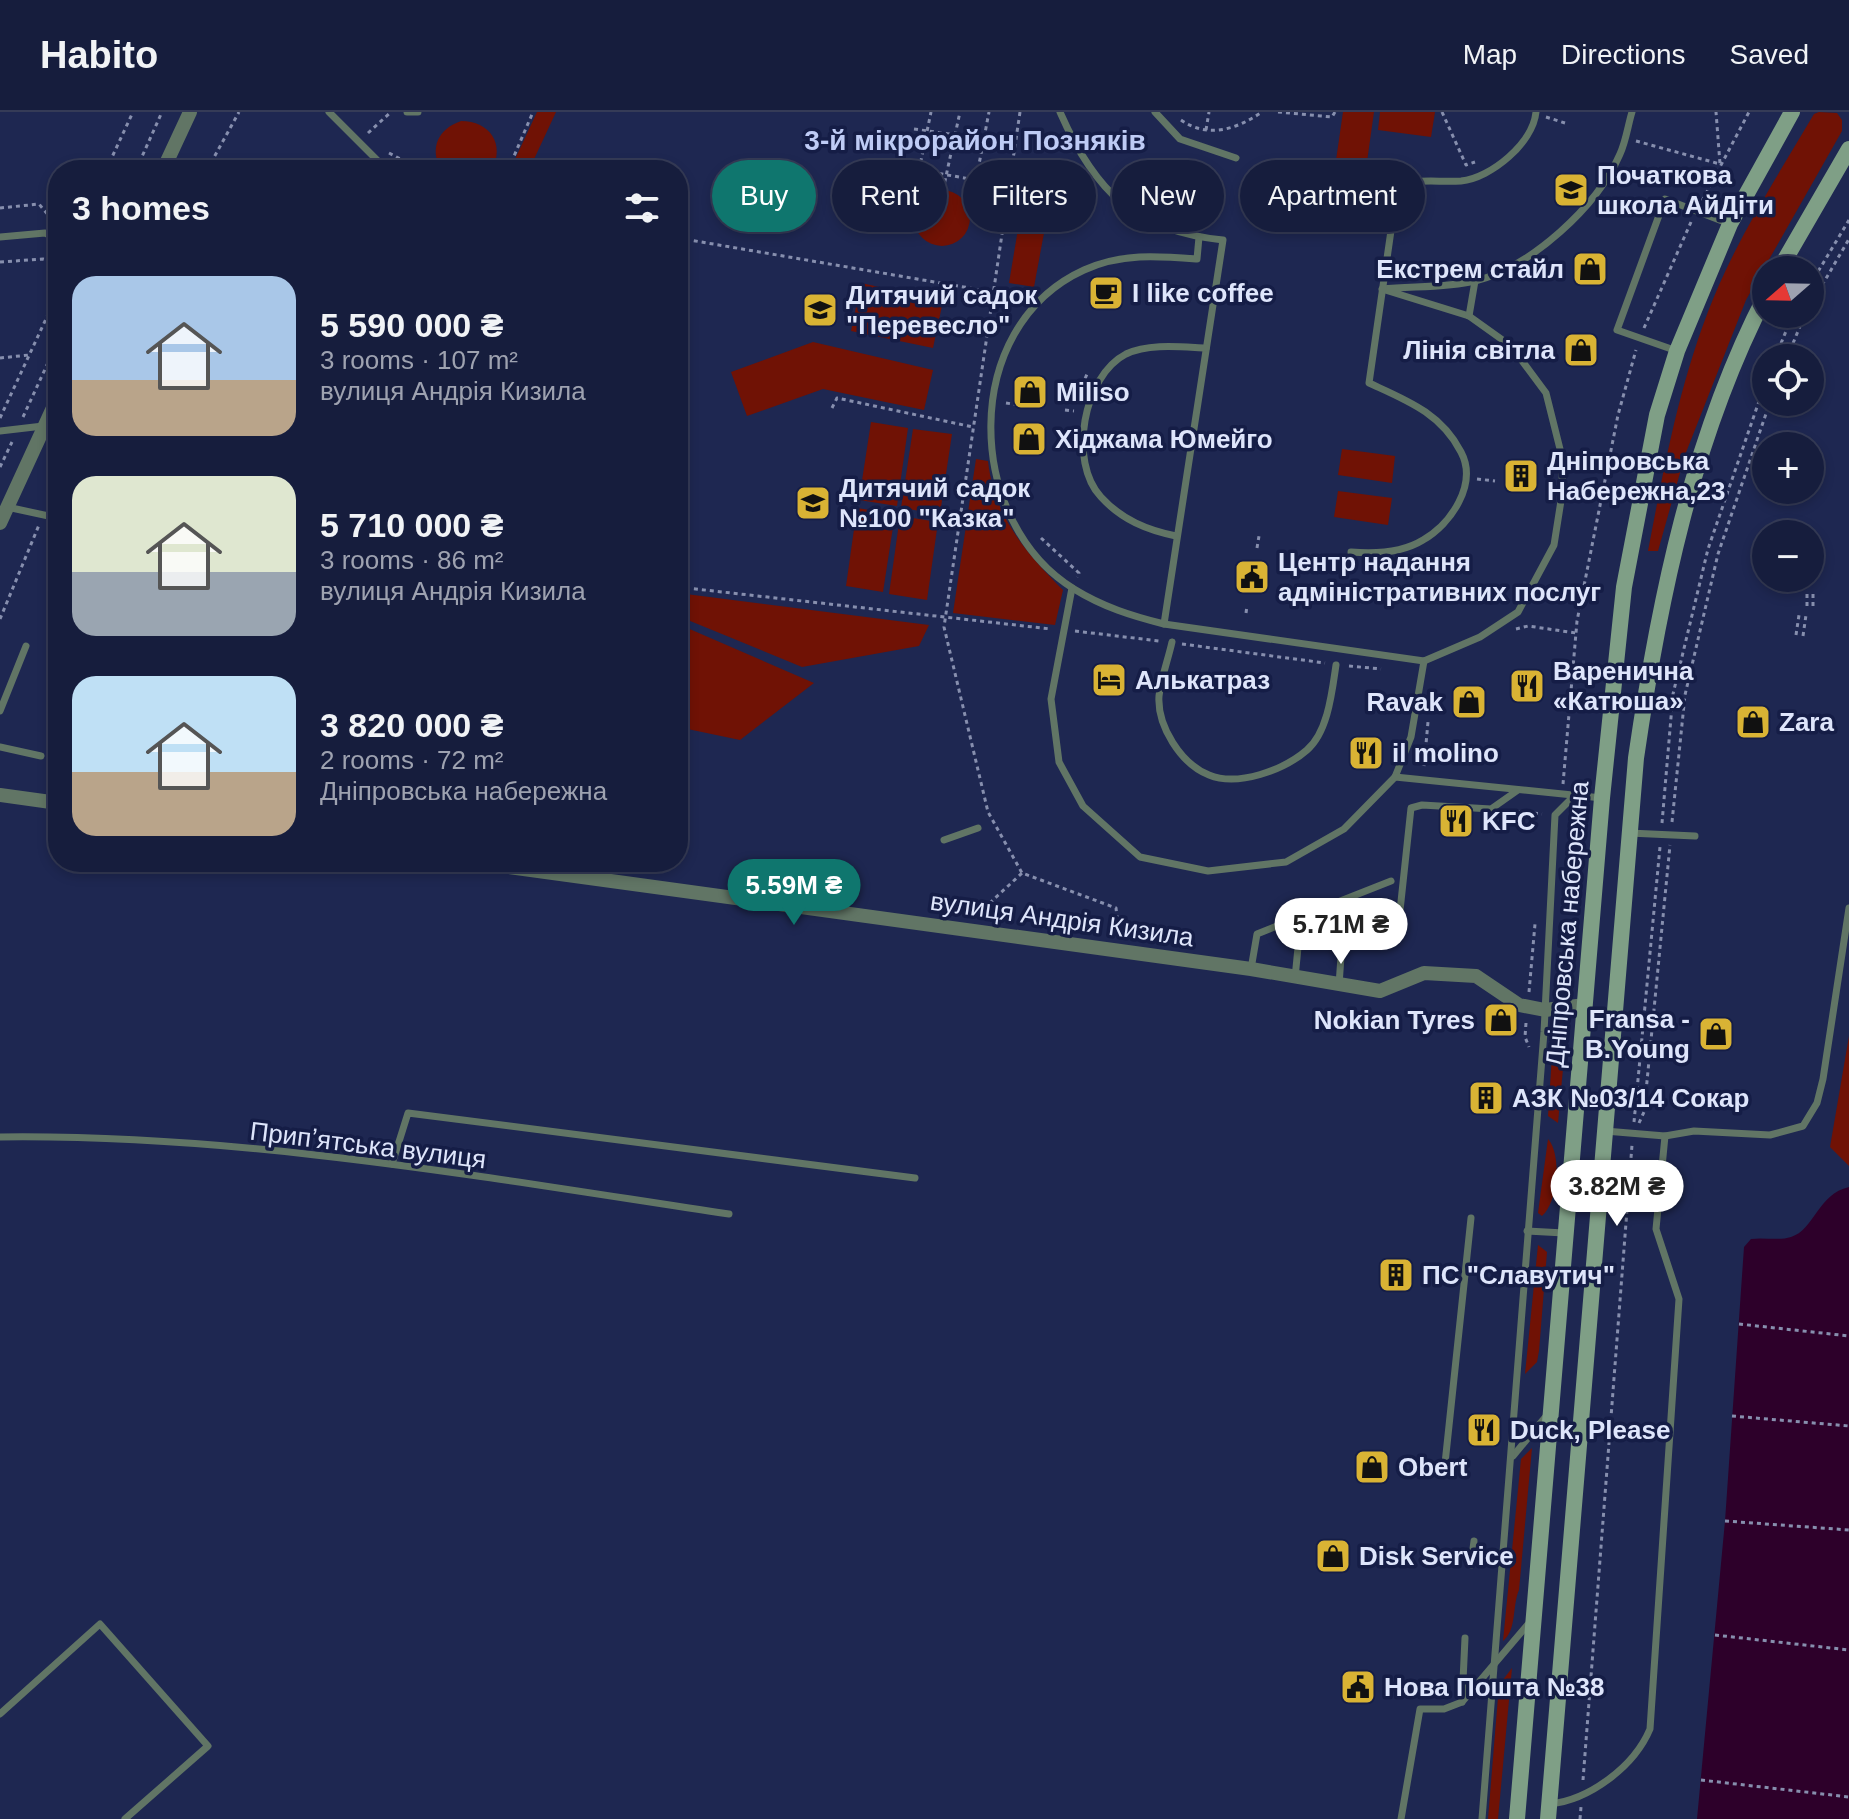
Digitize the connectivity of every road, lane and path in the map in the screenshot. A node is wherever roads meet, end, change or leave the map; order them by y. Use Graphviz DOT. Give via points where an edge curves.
graph roads {
  1 [pos="133,112"];
  2 [pos="162,112"];
  3 [pos="190,112"];
  4 [pos="239,112"];
  5 [pos="329,112"];
  6 [pos="391,112"];
  7 [pos="407,112"];
  8 [pos="418,112"];
  9 [pos="533,112"];
  10 [pos="931,112"];
  11 [pos="960,112"];
  12 [pos="989,112"];
  13 [pos="1020,112"];
  14 [pos="1060,112"];
  15 [pos="1155,112"];
  16 [pos="1209,112"];
  17 [pos="1262,112"];
  18 [pos="1278,112"];
  19 [pos="1335,112"];
  20 [pos="1442,112"];
  21 [pos="1536,112"];
  22 [pos="1632,112"];
  23 [pos="1716,112"];
  24 [pos="1749,112"];
  25 [pos="1792,112"];
  26 [pos="1179,118"];
  27 [pos="914,129"];
  28 [pos="928,129"];
  29 [pos="1206,131"];
  30 [pos="955,133"];
  31 [pos="1625,137"];
  32 [pos="362,139"];
  33 [pos="984,139"];
  34 [pos="1849,149"];
  35 [pos="1204,150"];
  36 [pos="1236,158"];
  37 [pos="111,160"];
  38 [pos="140,160"];
  39 [pos="168,160"];
  40 [pos="213,160"];
  41 [pos="377,160"];
  42 [pos="512,160"];
  43 [pos="921,160"];
  44 [pos="1013,160"];
  45 [pos="1478,161"];
  46 [pos="1720,164"];
  47 [pos="947,175"];
  48 [pos="1104,185"];
  49 [pos="1096,187"];
  50 [pos="0,208"];
  51 [pos="1696,212"];
  52 [pos="48,215"];
  53 [pos="1849,220"];
  54 [pos="1730,224"];
  55 [pos="1002,232"];
  56 [pos="48,234"];
  57 [pos="0,237"];
  58 [pos="1199,237"];
  59 [pos="1849,239"];
  60 [pos="688,240"];
  61 [pos="1787,256"];
  62 [pos="48,260"];
  63 [pos="0,262"];
  64 [pos="1824,262"];
  65 [pos="1475,281"];
  66 [pos="1824,282"];
  67 [pos="1382,289"];
  68 [pos="993,292"];
  69 [pos="48,314"];
  70 [pos="1469,316"];
  71 [pos="1752,327"];
  72 [pos="1640,337"];
  73 [pos="1206,348"];
  74 [pos="1677,351"];
  75 [pos="29,355"];
  76 [pos="0,358"];
  77 [pos="48,363"];
  78 [pos="1006,403"];
  79 [pos="1019,405"];
  80 [pos="832,408"];
  81 [pos="1065,410"];
  82 [pos="1074,411"];
  83 [pos="1754,416"];
  84 [pos="1765,416"];
  85 [pos="0,418"];
  86 [pos="48,419"];
  87 [pos="45,425"];
  88 [pos="973,427"];
  89 [pos="18,429"];
  90 [pos="0,431"];
  91 [pos="0,467"];
  92 [pos="48,505"];
  93 [pos="7,507"];
  94 [pos="43,515"];
  95 [pos="48,516"];
  96 [pos="0,523"];
  97 [pos="1176,536"];
  98 [pos="1259,536"];
  99 [pos="1257,548"];
  100 [pos="1351,552"];
  101 [pos="1072,588"];
  102 [pos="1807,594"];
  103 [pos="1813,594"];
  104 [pos="1247,606"];
  105 [pos="1807,608"];
  106 [pos="1813,610"];
  107 [pos="1246,613"];
  108 [pos="1799,615"];
  109 [pos="1806,615"];
  110 [pos="0,619"];
  111 [pos="1164,624"];
  112 [pos="1513,630"];
  113 [pos="1576,633"];
  114 [pos="1796,635"];
  115 [pos="1803,636"];
  116 [pos="1172,642"];
  117 [pos="26,646"];
  118 [pos="1424,661"];
  119 [pos="1336,665"];
  120 [pos="0,711"];
  121 [pos="1428,718"];
  122 [pos="0,747"];
  123 [pos="41,756"];
  124 [pos="1395,777"];
  125 [pos="1423,778"];
  126 [pos="1518,790"];
  127 [pos="0,795"];
  128 [pos="1562,796"];
  129 [pos="1574,796"];
  130 [pos="1602,798"];
  131 [pos="48,802"];
  132 [pos="978,828"];
  133 [pos="1629,833"];
  134 [pos="1666,835"];
  135 [pos="1695,836"];
  136 [pos="944,840"];
  137 [pos="547,872"];
  138 [pos="1022,873"];
  139 [pos="1391,881"];
  140 [pos="1345,900"];
  141 [pos="1849,908"];
  142 [pos="1301,917"];
  143 [pos="962,928"];
  144 [pos="1386,931"];
  145 [pos="1121,951"];
  146 [pos="1251,969"];
  147 [pos="1295,978"];
  148 [pos="1339,985"];
  149 [pos="1585,1005"];
  150 [pos="1545,1010"];
  151 [pos="1605,1131"];
  152 [pos="1633,1134"];
  153 [pos="1665,1136"];
  154 [pos="0,1137"];
  155 [pos="392,1164"];
  156 [pos="915,1178"];
  157 [pos="729,1214"];
  158 [pos="1471,1218"];
  159 [pos="1527,1231"];
  160 [pos="1566,1233"];
  161 [pos="1739,1324"];
  162 [pos="1849,1336"];
  163 [pos="1552,1409"];
  164 [pos="1732,1416"];
  165 [pos="1849,1426"];
  166 [pos="1513,1456"];
  167 [pos="1444,1473"];
  168 [pos="1725,1521"];
  169 [pos="1849,1530"];
  170 [pos="1474,1541"];
  171 [pos="1471,1565"];
  172 [pos="1534,1617"];
  173 [pos="1715,1635"];
  174 [pos="1465,1638"];
  175 [pos="1849,1650"];
  176 [pos="1494,1668"];
  177 [pos="1462,1702"];
  178 [pos="0,1714"];
  179 [pos="1701,1780"];
  180 [pos="1581,1797"];
  181 [pos="1849,1797"];
  182 [pos="1549,1812"];
  183 [pos="125,1819"];
  184 [pos="1401,1819"];
  185 [pos="1482,1819"];
  186 [pos="1517,1819"];
  187 [pos="1580,1819"];
  1 -- 37 [label="path"];
  2 -- 38 [label="path"];
  3 -- 39 [label="street"];
  4 -- 40 [label="path"];
  5 -- 41 [label="lane"];
  6 -- 32 [label="path"];
  7 -- 8 [label="lane"];
  9 -- 42 [label="path"];
  10 -- 28 [label="path"];
  11 -- 30 [label="path"];
  12 -- 33 [label="path"];
  13 -- 44 [label="path"];
  14 -- 48 [label="lane" via="1075,146"];
  15 -- 35 [label="lane" via="1180,139"];
  16 -- 29 [label="path"];
  17 -- 29 [label="path" via="1225,131"];
  18 -- 19 [label="path" via="1332,117"];
  20 -- 45 [label="path" via="1466,165"];
  21 -- 67 [label="lane" via="1525,139 1484,175 1410,182 1396,196"];
  22 -- 31 [label="lane"];
  23 -- 46 [label="path"];
  24 -- 46 [label="path"];
  25 -- 54 [label="main road, Дніпровська набережна"];
  26 -- 29 [label="path"];
  27 -- 28 [label="path"];
  28 -- 30 [label="path"];
  28 -- 43 [label="path"];
  29 -- 35 [label="path"];
  30 -- 33 [label="path"];
  30 -- 47 [label="path"];
  31 -- 46 [label="path"];
  31 -- 65 [label="lane" via="1587,206 1559,233"];
  33 -- 47 [label="path" via="976,180"];
  34 -- 61 [label="main road"];
  35 -- 36 [label="lane"];
  46 -- 51 [label="path"];
  48 -- 49 [label="path"];
  48 -- 58 [label="lane" via="1134,214 1170,232"];
  50 -- 52 [label="path" via="39,204"];
  51 -- 54 [label="lane"];
  51 -- 72 [label="path"];
  51 -- 72 [label="lane" via="1665,199 1617,330"];
  53 -- 64 [label="path"];
  54 -- 74 [label="main road, Дніпровська набережна"];
  55 -- 68 [label="path"];
  56 -- 57 [label="lane"];
  58 -- 73 [label="lane" via="1223,240"];
  58 -- 101 [label="lane" via="1197,259 1121,258 1082,271 1016,329 996,376 994,475 1008,516 1038,556"];
  59 -- 66 [label="path"];
  60 -- 68 [label="path"];
  62 -- 63 [label="path"];
  65 -- 67 [label="lane"];
  65 -- 70 [label="lane"];
  67 -- 70 [label="lane"];
  67 -- 100 [label="lane" via="1369,383 1419,405 1444,427 1463,454 1465,481 1460,501 1424,540 1375,554"];
  68 -- 88 [label="path"];
  69 -- 75 [label="path"];
  70 -- 118 [label="lane" via="1511,346 1546,393 1560,449 1560,513 1554,545 1518,612 1480,637"];
  71 -- 133 [label="main road, Дніпровська набережна" via="1721,399 1668,575 1653,646"];
  72 -- 74 [label="lane"];
  72 -- 113 [label="path" via="1618,415"];
  73 -- 97 [label="lane"];
  73 -- 97 [label="lane" via="1151,348 1127,354 1108,368 1093,393 1084,428 1086,467 1099,495 1145,529"];
  74 -- 130 [label="main road, Дніпровська набережна" via="1657,415 1624,587"];
  75 -- 76 [label="path"];
  75 -- 85 [label="path"];
  77 -- 89 [label="path"];
  78 -- 79 [label="path"];
  80 -- 88 [label="path" via="837,398"];
  81 -- 82 [label="path"];
  83 -- 134 [label="path" via="1708,549 1673,694"];
  84 -- 134 [label="path" via="1718,554 1688,681"];
  86 -- 87 [label="street"];
  87 -- 89 [label="lane"];
  87 -- 93 [label="street"];
  88 -- 138 [label="path" via="944,627 988,812"];
  89 -- 90 [label="lane"];
  89 -- 91 [label="path"];
  92 -- 94 [label="path"];
  93 -- 94 [label="lane"];
  93 -- 96 [label="street"];
  94 -- 95 [label="lane"];
  94 -- 110 [label="path"];
  97 -- 111 [label="lane"];
  98 -- 99 [label="path"];
  101 -- 111 [label="lane" via="1118,613"];
  101 -- 124 [label="lane" via="1051,699 1059,762 1083,806 1140,857 1208,871 1286,862 1344,829"];
  102 -- 105 [label="path"];
  103 -- 106 [label="path"];
  104 -- 107 [label="path"];
  108 -- 114 [label="path"];
  109 -- 115 [label="path"];
  111 -- 118 [label="lane"];
  112 -- 113 [label="path" via="1528,626"];
  113 -- 128 [label="path"];
  116 -- 119 [label="lane" via="1159,698 1167,735 1209,776 1236,778 1276,770 1309,749 1330,708"];
  117 -- 120 [label="lane"];
  118 -- 124 [label="lane" via="1411,737"];
  121 -- 125 [label="path"];
  122 -- 123 [label="lane"];
  124 -- 125 [label="lane"];
  125 -- 126 [label="lane"];
  126 -- 128 [label="lane"];
  126 -- 144 [label="lane" via="1491,809 1411,808 1399,920"];
  127 -- 131 [label="street"];
  128 -- 129 [label="lane"];
  129 -- 130 [label="lane"];
  129 -- 150 [label="lane" via="1555,815"];
  130 -- 149 [label="main road, Дніпровська набережна"];
  132 -- 136 [label="lane"];
  133 -- 134 [label="lane"];
  133 -- 151 [label="main road, Дніпровська набережна"];
  134 -- 135 [label="lane"];
  134 -- 152 [label="path"];
  134 -- 152 [label="path" via="1644,1112"];
  137 -- 143 [label="street, вулиця Андрія Кизила"];
  138 -- 143 [label="path"];
  138 -- 145 [label="path" via="1116,908"];
  139 -- 140 [label="lane"];
  140 -- 142 [label="lane"];
  140 -- 148 [label="lane"];
  141 -- 153 [label="lane" via="1823,1079 1811,1117 1803,1126 1770,1135 1694,1131"];
  142 -- 146 [label="lane" via="1257,934"];
  142 -- 147 [label="lane"];
  143 -- 145 [label="street, вулиця Андрія Кизила"];
  145 -- 146 [label="street, вулиця Андрія Кизила"];
  146 -- 147 [label="street, вулиця Андрія Кизила"];
  147 -- 148 [label="street, вулиця Андрія Кизила"];
  148 -- 150 [label="street, вулиця Андрія Кизила" via="1380,991 1424,973 1476,976 1519,1005"];
  149 -- 150 [label="street, вулиця Андрія Кизила"];
  149 -- 160 [label="main road, Дніпровська набережна"];
  150 -- 159 [label="lane"];
  151 -- 152 [label="lane"];
  151 -- 182 [label="main road, Дніпровська набережна"];
  152 -- 153 [label="lane"];
  152 -- 180 [label="path"];
  153 -- 180 [label="lane" via="1656,1229 1679,1299 1650,1729 1637,1753"];
  154 -- 155 [label="lane, Припʼятська вулиця" via="96,1136"];
  155 -- 156 [label="lane" via="408,1113"];
  155 -- 157 [label="lane, Припʼятська вулиця"];
  158 -- 167 [label="lane"];
  159 -- 160 [label="lane"];
  159 -- 166 [label="lane"];
  160 -- 163 [label="main road, Дніпровська набережна"];
  161 -- 162 [label="path"];
  163 -- 166 [label="lane"];
  163 -- 172 [label="main road, Дніпровська набережна"];
  164 -- 165 [label="path"];
  166 -- 176 [label="lane"];
  168 -- 169 [label="path"];
  170 -- 171 [label="lane"];
  172 -- 176 [label="lane"];
  172 -- 186 [label="main road, Дніпровська набережна"];
  173 -- 175 [label="path"];
  174 -- 177 [label="lane"];
  176 -- 177 [label="lane"];
  176 -- 185 [label="lane"];
  177 -- 184 [label="lane" via="1420,1709"];
  178 -- 183 [label="lane" via="100,1624 208,1746"];
  179 -- 181 [label="path"];
  180 -- 182 [label="lane"];
  180 -- 187 [label="path"];
}
